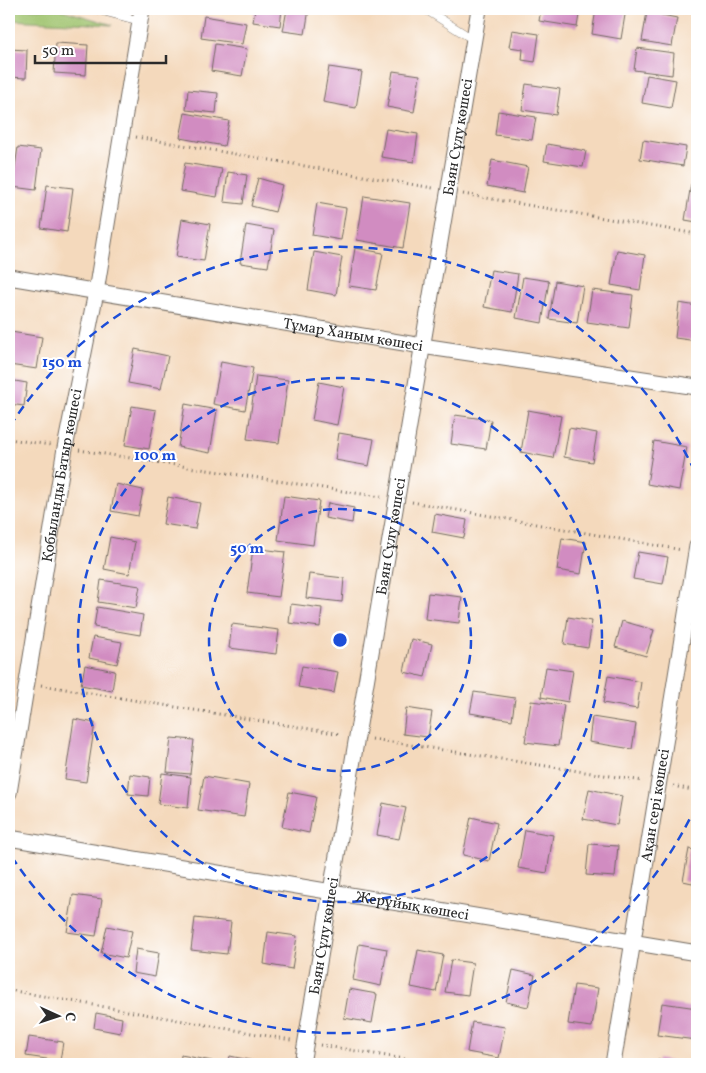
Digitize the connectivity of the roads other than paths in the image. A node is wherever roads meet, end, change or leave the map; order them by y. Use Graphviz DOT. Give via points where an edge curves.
graph roads {
  1 [pos="95,9"];
  2 [pos="425,9"];
  3 [pos="479,9"];
  4 [pos="141,15"];
  5 [pos="474,40"];
  6 [pos="9,277"];
  7 [pos="96,292"];
  8 [pos="422,346"];
  9 [pos="697,387"];
  10 [pos="697,549"];
  11 [pos="9,793"];
  12 [pos="9,838"];
  13 [pos="331,892"];
  14 [pos="632,943"];
  15 [pos="697,953"];
  16 [pos="302,1064"];
  17 [pos="614,1064"];
  1 -- 4 [label="lane"];
  2 -- 5 [label="lane"];
  3 -- 5 [label="street, Баян Сұлу көшесі"];
  4 -- 7 [label="street, Қобыланды Батыр көшесі"];
  5 -- 8 [label="street, Баян Сұлу көшесі"];
  6 -- 7 [label="street, Тұмар Ханым көшесі"];
  7 -- 8 [label="street, Тұмар Ханым көшесі"];
  7 -- 11 [label="street, Қобыланды Батыр көшесі" via="65,448"];
  8 -- 9 [label="street, Тұмар Ханым көшесі"];
  8 -- 13 [label="street, Баян Сұлу көшесі"];
  10 -- 14 [label="street, Ақан сері көшесі"];
  12 -- 13 [label="street, Жерұйық көшесі"];
  13 -- 14 [label="street, Жерұйық көшесі"];
  13 -- 16 [label="street, Баян Сұлу көшесі"];
  14 -- 15 [label="street, Жерұйық көшесі"];
  14 -- 17 [label="street, Ақан сері көшесі"];
}
